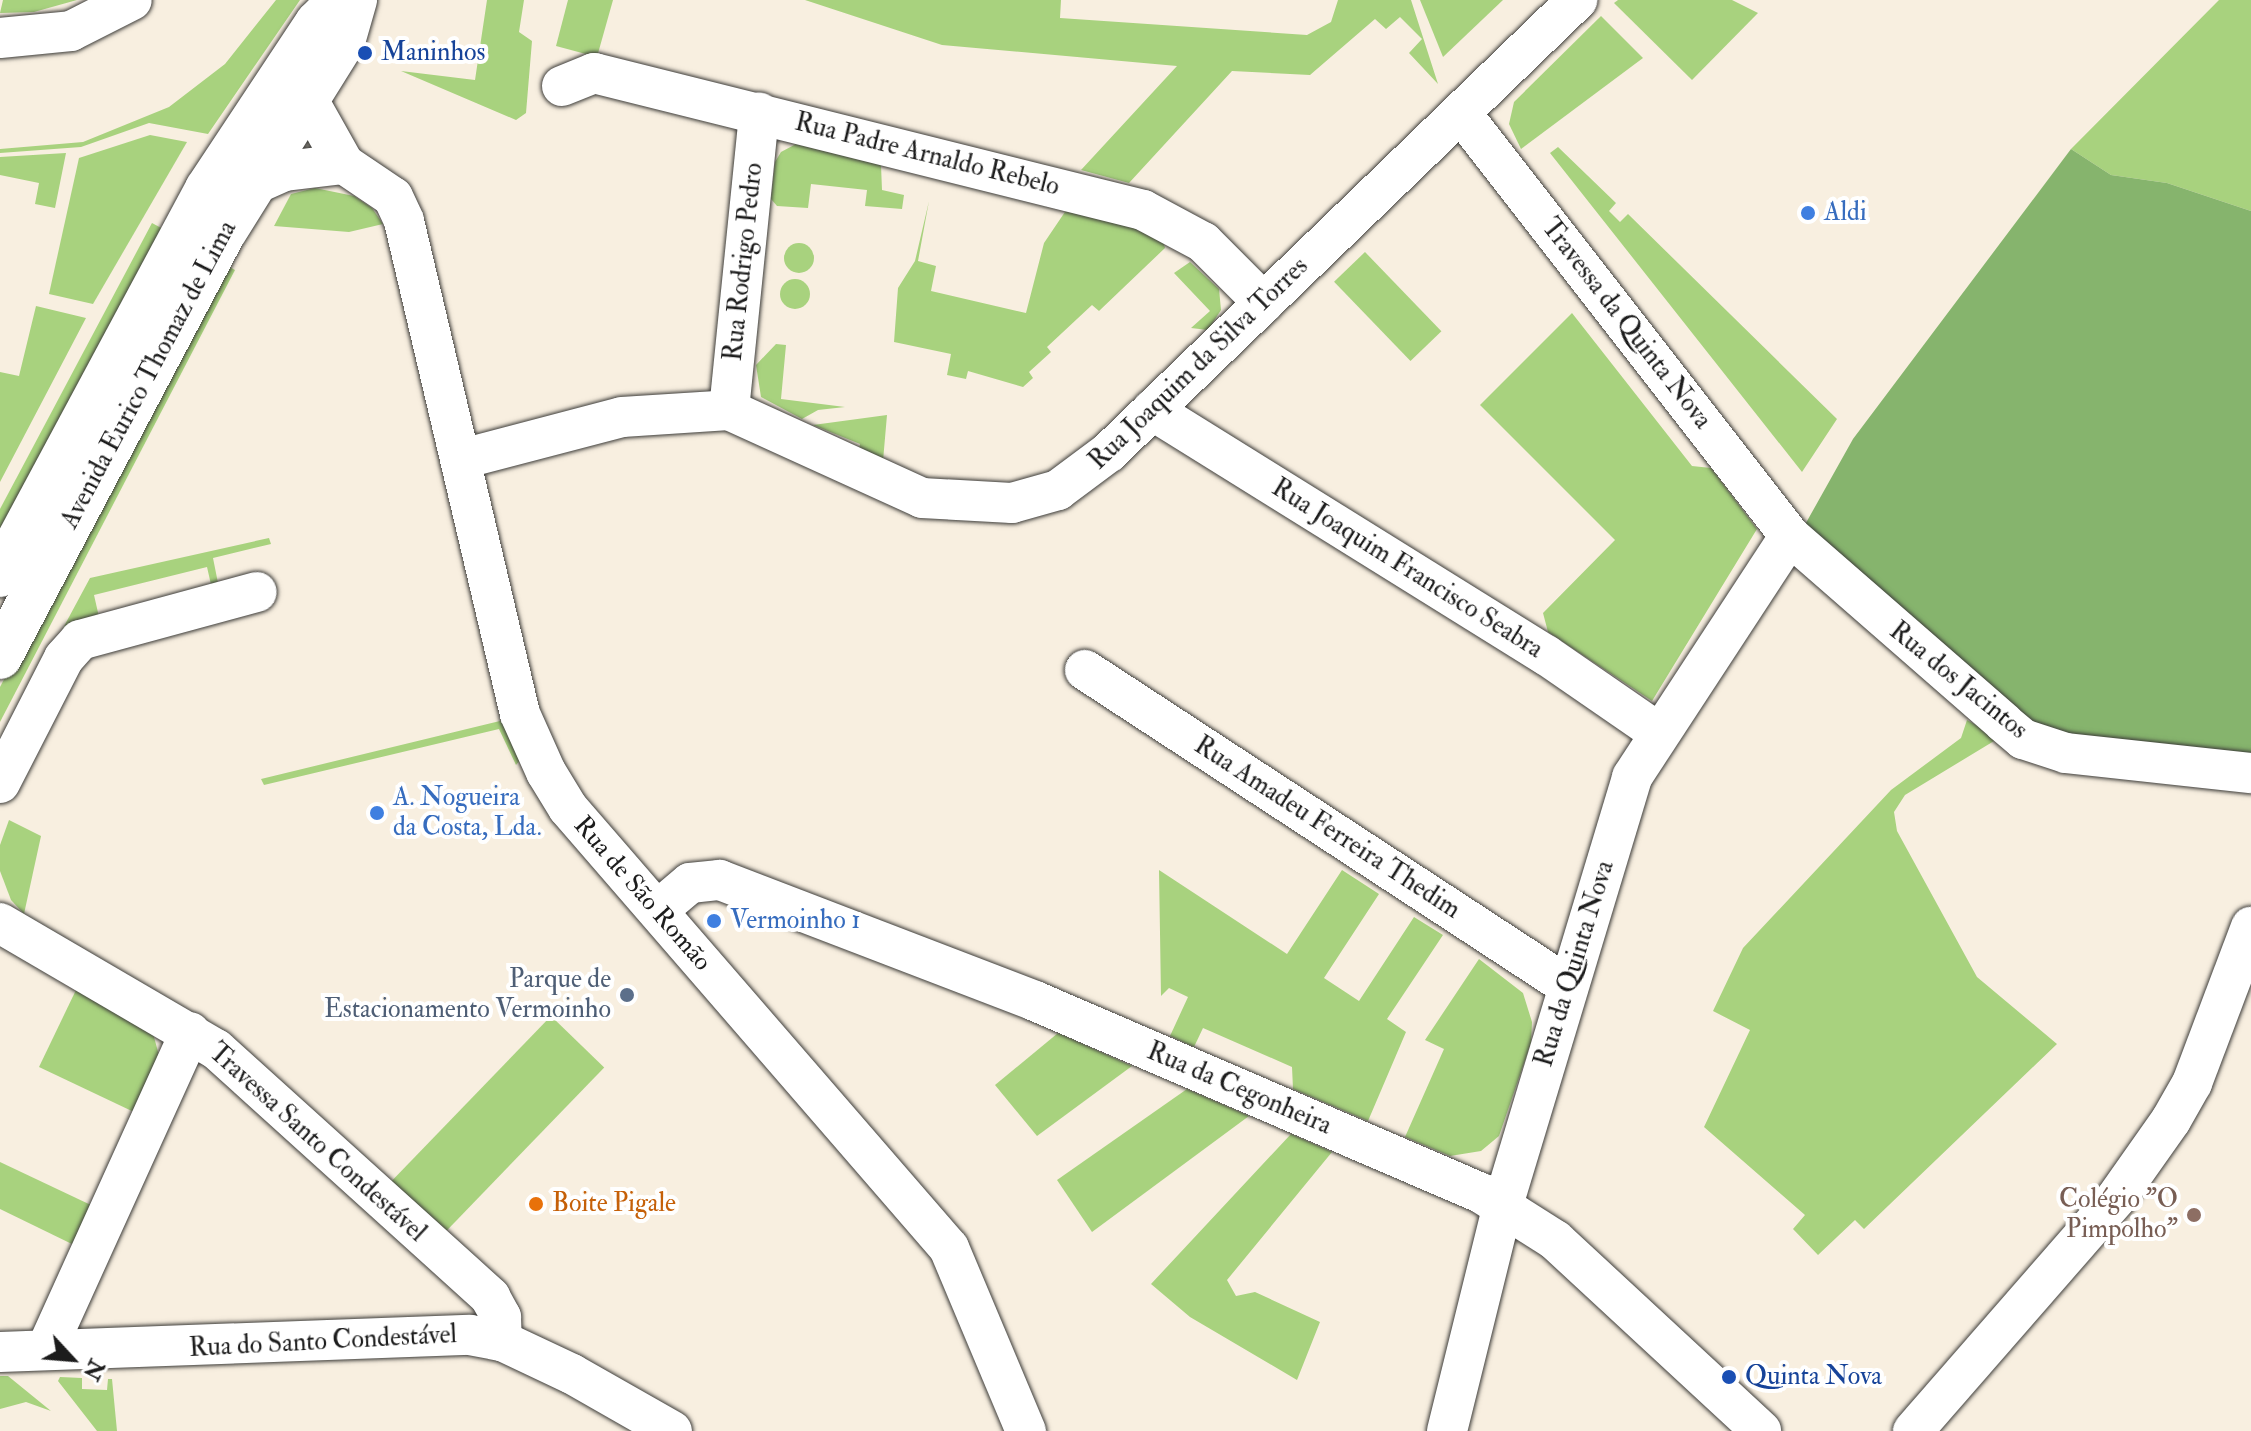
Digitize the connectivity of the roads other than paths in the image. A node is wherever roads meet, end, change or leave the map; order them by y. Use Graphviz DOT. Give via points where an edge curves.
graph roads {
  1 [pos="340,0"];
  2 [pos="355,0"];
  3 [pos="1577,0"];
  4 [pos="119,9"];
  5 [pos="0,38"];
  6 [pos="562,86"];
  7 [pos="292,89"];
  8 [pos="759,113"];
  9 [pos="1461,113"];
  10 [pos="344,164"];
  11 [pos="253,185"];
  12 [pos="1264,303"];
  13 [pos="729,410"];
  14 [pos="1152,410"];
  15 [pos="462,459"];
  16 [pos="1790,536"];
  17 [pos="0,575"];
  18 [pos="257,592"];
  19 [pos="0,657"];
  20 [pos="1085,670"];
  21 [pos="1659,733"];
  22 [pos="2251,773"];
  23 [pos="0,783"];
  24 [pos="658,910"];
  25 [pos="0,923"];
  26 [pos="2251,927"];
  27 [pos="1568,986"];
  28 [pos="190,1032"];
  29 [pos="1503,1205"];
  30 [pos="502,1341"];
  31 [pos="46,1350"];
  32 [pos="0,1352"];
  33 [pos="672,1431"];
  34 [pos="1026,1431"];
  35 [pos="1447,1431"];
  36 [pos="1761,1431"];
  37 [pos="1913,1431"];
  1 -- 7 [label="main road" via="317,23"];
  2 -- 7 [label="main road" via="343,42"];
  3 -- 9 [label="street, Rua Joaquim da Silva Torres"];
  4 -- 5 [label="street" via="45,37"];
  6 -- 8 [label="street, Rua Padre Arnaldo Rebelo" via="594,73"];
  7 -- 10 [label="street"];
  7 -- 11 [label="main road, Avenida Eurico Thomaz de Lima"];
  7 -- 17 [label="main road, Avenida Eurico Thomaz de Lima" via="183,230"];
  8 -- 12 [label="street, Rua Padre Arnaldo Rebelo" via="1143,210 1203,242"];
  8 -- 13 [label="street, Rua Rodrigo Pedro"];
  9 -- 12 [label="street, Rua Joaquim da Silva Torres"];
  9 -- 16 [label="street, Travessa da Quinta Nova"];
  10 -- 11 [label="street" via="285,171"];
  10 -- 15 [label="street, Rua de São Romão" via="383,186 404,221"];
  11 -- 19 [label="main road, Avenida Eurico Thomaz de Lima"];
  12 -- 14 [label="street, Rua Joaquim da Silva Torres"];
  13 -- 14 [label="street, Rua Joaquim da Silva Torres" via="899,490 957,504 1012,503 1058,490 1085,473"];
  13 -- 15 [label="street, Rua Joaquim da Silva Torres" via="622,417"];
  14 -- 21 [label="street, Rua Joaquim Francisco Seabra" via="1546,655"];
  15 -- 24 [label="street, Rua de São Romão" via="520,714 568,808"];
  16 -- 21 [label="street, Rua da Quinta Nova"];
  16 -- 22 [label="street, Rua dos Jacintos" via="2023,739 2066,753"];
  18 -- 23 [label="street" via="80,640 64,658"];
  20 -- 27 [label="street, Rua Amadeu Ferreira Thedim"];
  21 -- 27 [label="street, Rua da Quinta Nova" via="1632,777"];
  24 -- 29 [label="street, Rua da Cegonheira" via="698,880 734,885 1049,1007"];
  24 -- 34 [label="street, Rua de São Romão" via="949,1248"];
  25 -- 28 [label="street"];
  26 -- 37 [label="street" via="2192,1083 2171,1120 2116,1198"];
  27 -- 29 [label="street, Rua da Quinta Nova"];
  28 -- 30 [label="street, Travessa Santo Condestável" via="216,1049 490,1297 501,1317"];
  28 -- 31 [label="street, Travessa Santo Condestável"];
  29 -- 35 [label="street, Rua da Quinta Nova"];
  29 -- 36 [label="street, Rua da Cegonheira" via="1562,1247"];
  30 -- 31 [label="street, Rua do Santo Condestável" via="470,1335"];
  30 -- 33 [label="street, Rua do Santo Condestável"];
  31 -- 32 [label="street, Rua do Santo Condestável"];
}
